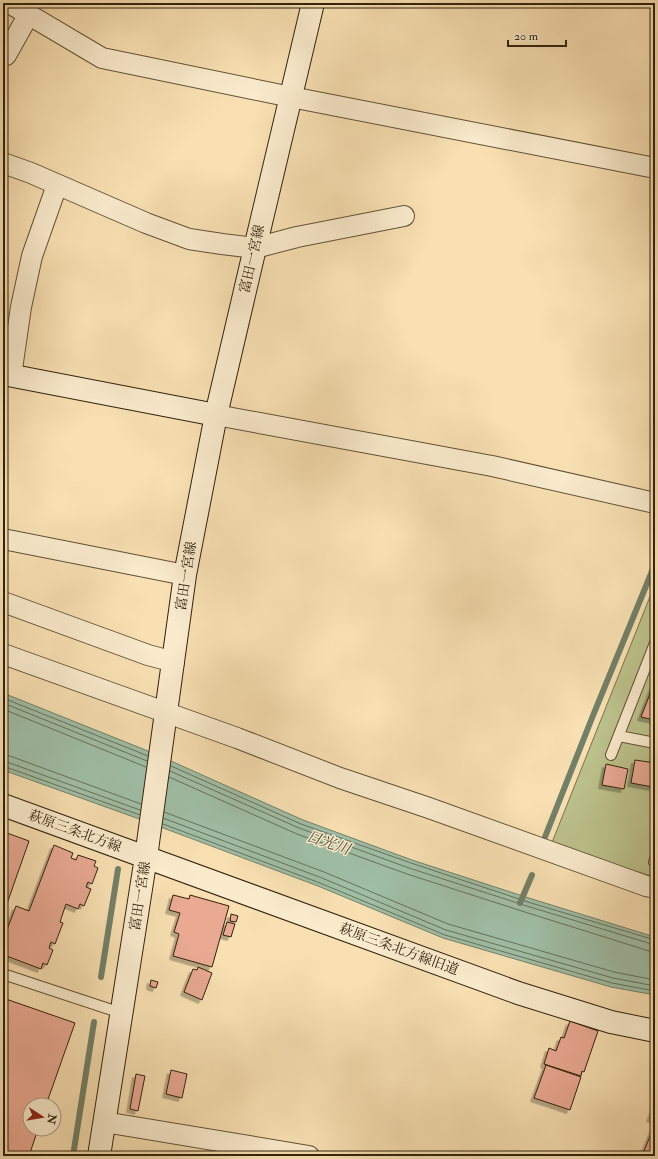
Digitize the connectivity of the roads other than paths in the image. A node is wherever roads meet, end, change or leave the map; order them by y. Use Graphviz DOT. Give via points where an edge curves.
graph roads {
  1 [pos="9,3"];
  2 [pos="313,3"];
  3 [pos="29,14"];
  4 [pos="6,55"];
  5 [pos="291,97"];
  6 [pos="3,163"];
  7 [pos="655,168"];
  8 [pos="57,185"];
  9 [pos="404,216"];
  10 [pos="255,248"];
  11 [pos="7,375"];
  12 [pos="216,415"];
  13 [pos="655,503"];
  14 [pos="3,539"];
  15 [pos="185,575"];
  16 [pos="3,602"];
  17 [pos="655,643"];
  18 [pos="3,654"];
  19 [pos="174,662"];
  20 [pos="165,720"];
  21 [pos="619,736"];
  22 [pos="655,743"];
  23 [pos="612,755"];
  24 [pos="3,804"];
  25 [pos="147,852"];
  26 [pos="655,888"];
  27 [pos="3,974"];
  28 [pos="122,1013"];
  29 [pos="655,1031"];
  30 [pos="104,1122"];
  31 [pos="99,1156"];
  32 [pos="309,1156"];
  1 -- 3 [label="street"];
  2 -- 5 [label="main road, 富田一宮線"];
  3 -- 4 [label="street"];
  3 -- 5 [label="street" via="102,58"];
  5 -- 7 [label="street"];
  5 -- 10 [label="main road, 富田一宮線"];
  6 -- 8 [label="street"];
  8 -- 10 [label="street" via="189,239"];
  8 -- 11 [label="street" via="32,256"];
  9 -- 10 [label="street" via="296,237"];
  10 -- 12 [label="main road, 富田一宮線"];
  11 -- 12 [label="main road"];
  12 -- 13 [label="street" via="492,466"];
  12 -- 15 [label="main road, 富田一宮線"];
  14 -- 15 [label="street"];
  15 -- 19 [label="main road, 富田一宮線"];
  16 -- 19 [label="street" via="148,655"];
  17 -- 21 [label="lane"];
  18 -- 20 [label="street"];
  19 -- 20 [label="main road, 富田一宮線"];
  20 -- 25 [label="main road, 富田一宮線"];
  20 -- 26 [label="street" via="237,738 340,778"];
  21 -- 22 [label="lane"];
  21 -- 23 [label="lane"];
  24 -- 25 [label="main road, 萩原三条北方線"];
  25 -- 28 [label="main road, 富田一宮線"];
  25 -- 29 [label="main road, 萩原三条北方線旧道" via="518,992 612,1022"];
  27 -- 28 [label="lane"];
  28 -- 30 [label="main road, 富田一宮線"];
  30 -- 31 [label="main road, 富田一宮線"];
  30 -- 32 [label="street"];
}
